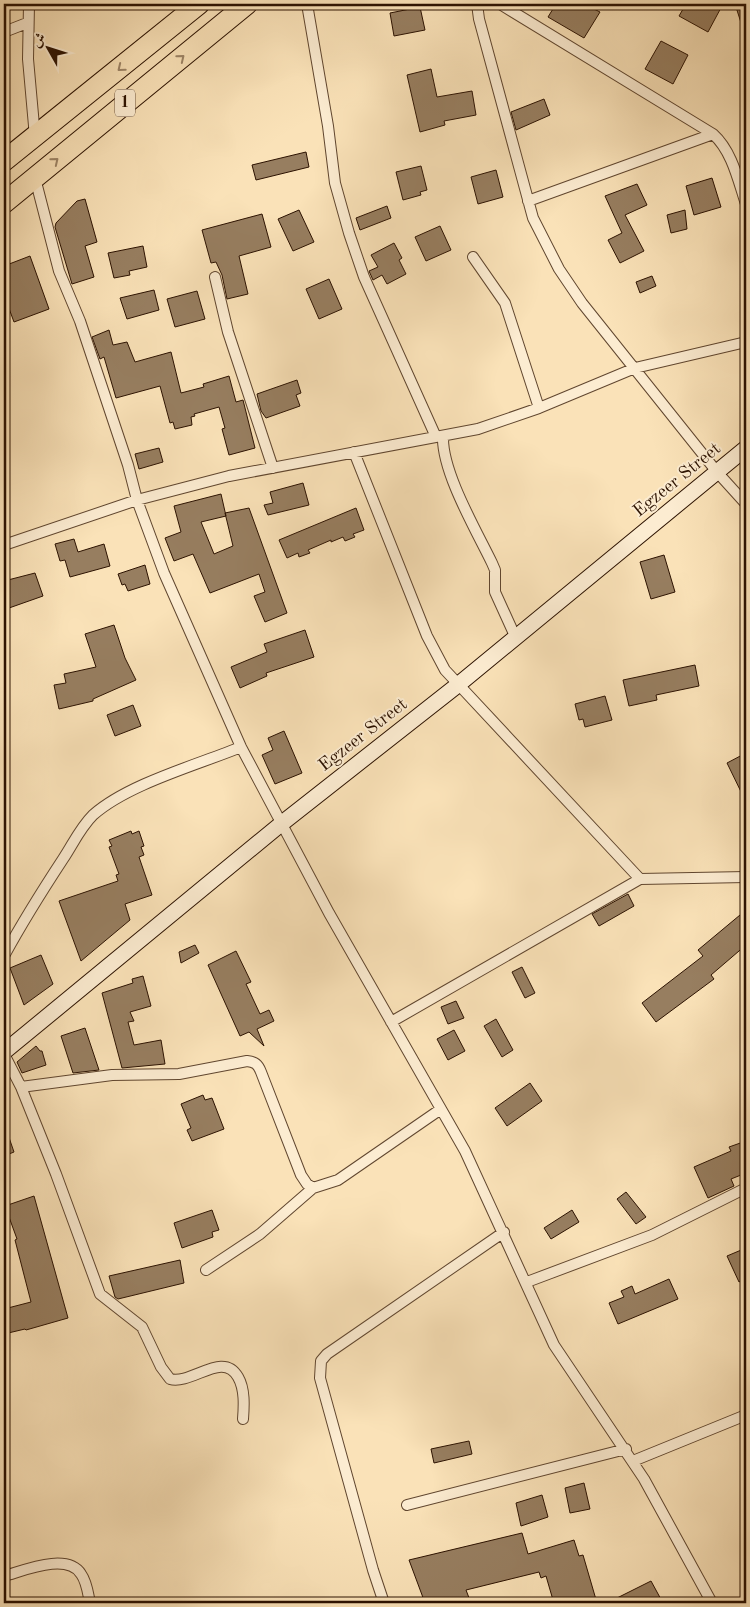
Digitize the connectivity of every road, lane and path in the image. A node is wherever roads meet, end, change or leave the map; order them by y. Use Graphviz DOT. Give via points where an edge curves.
graph roads {
  1 [pos="28,4"];
  2 [pos="199,4"];
  3 [pos="247,4"];
  4 [pos="307,4"];
  5 [pos="477,4"];
  6 [pos="500,4"];
  7 [pos="27,23"];
  8 [pos="4,32"];
  9 [pos="713,134"];
  10 [pos="36,138"];
  11 [pos="4,162"];
  12 [pos="35,178"];
  13 [pos="528,201"];
  14 [pos="4,202"];
  15 [pos="746,204"];
  16 [pos="473,257"];
  17 [pos="214,277"];
  18 [pos="746,342"];
  19 [pos="634,368"];
  20 [pos="539,408"];
  21 [pos="439,437"];
  22 [pos="746,448"];
  23 [pos="354,452"];
  24 [pos="273,468"];
  25 [pos="717,472"];
  26 [pos="137,500"];
  27 [pos="746,504"];
  28 [pos="4,545"];
  29 [pos="515,636"];
  30 [pos="459,684"];
  31 [pos="241,747"];
  32 [pos="281,824"];
  33 [pos="746,877"];
  34 [pos="640,879"];
  35 [pos="4,956"];
  36 [pos="391,1022"];
  37 [pos="4,1053"];
  38 [pos="21,1087"];
  39 [pos="441,1109"];
  40 [pos="313,1188"];
  41 [pos="746,1188"];
  42 [pos="504,1232"];
  43 [pos="206,1270"];
  44 [pos="527,1282"];
  45 [pos="746,1415"];
  46 [pos="243,1419"];
  47 [pos="626,1449"];
  48 [pos="633,1461"];
  49 [pos="407,1505"];
  50 [pos="4,1576"];
  51 [pos="90,1603"];
  52 [pos="384,1603"];
  53 [pos="712,1603"];
  1 -- 7 [label="street"];
  2 -- 10 [label="highway, one-way"];
  12 -- 3 [label="highway, 1, one-way"];
  4 -- 21 [label="street" via="335,183 349,233 364,277"];
  5 -- 13 [label="street"];
  6 -- 9 [label="street"];
  7 -- 8 [label="street"];
  7 -- 10 [label="street" via="30,95"];
  9 -- 13 [label="street"];
  9 -- 15 [label="street" via="727,152"];
  10 -- 11 [label="highway"];
  12 -- 14 [label="highway, 1"];
  12 -- 26 [label="street" via="59,271 80,321"];
  13 -- 19 [label="street" via="542,239 559,269"];
  16 -- 20 [label="street" via="504,303"];
  17 -- 24 [label="street" via="228,332"];
  18 -- 19 [label="street"];
  19 -- 20 [label="street"];
  19 -- 25 [label="street"];
  20 -- 21 [label="street" via="478,429"];
  21 -- 23 [label="street"];
  21 -- 29 [label="street" via="450,474 495,570 495,592"];
  22 -- 25 [label="street, Egzeer Street"];
  23 -- 24 [label="street"];
  23 -- 30 [label="street" via="432,646 445,670"];
  24 -- 26 [label="street"];
  25 -- 27 [label="street"];
  25 -- 29 [label="street, Egzeer Street"];
  26 -- 28 [label="street"];
  26 -- 31 [label="street" via="164,573"];
  29 -- 30 [label="street, Egzeer Street"];
  30 -- 32 [label="street, Egzeer Street"];
  30 -- 34 [label="street"];
  31 -- 32 [label="street"];
  31 -- 35 [label="street" via="144,786 94,814 82,827"];
  32 -- 36 [label="street"];
  32 -- 37 [label="street, Egzeer Street"];
  33 -- 34 [label="street"];
  34 -- 36 [label="street"];
  36 -- 39 [label="street"];
  37 -- 38 [label="street"];
  38 -- 40 [label="street" via="112,1075 179,1074 253,1062 262,1072 301,1175"];
  38 -- 46 [label="street" via="100,1294 142,1327 170,1379 184,1379 216,1367 233,1369 241,1383"];
  39 -- 40 [label="street" via="338,1180"];
  39 -- 42 [label="street"];
  40 -- 43 [label="street" via="260,1234"];
  41 -- 44 [label="street" via="652,1235"];
  42 -- 44 [label="street"];
  42 -- 52 [label="street" via="327,1354 321,1362 320,1378"];
  44 -- 47 [label="street" via="554,1345"];
  45 -- 48 [label="street"];
  47 -- 48 [label="street"];
  47 -- 49 [label="street"];
  48 -- 53 [label="street"];
  50 -- 51 [label="street" via="44,1565 68,1564 81,1574"];
}
